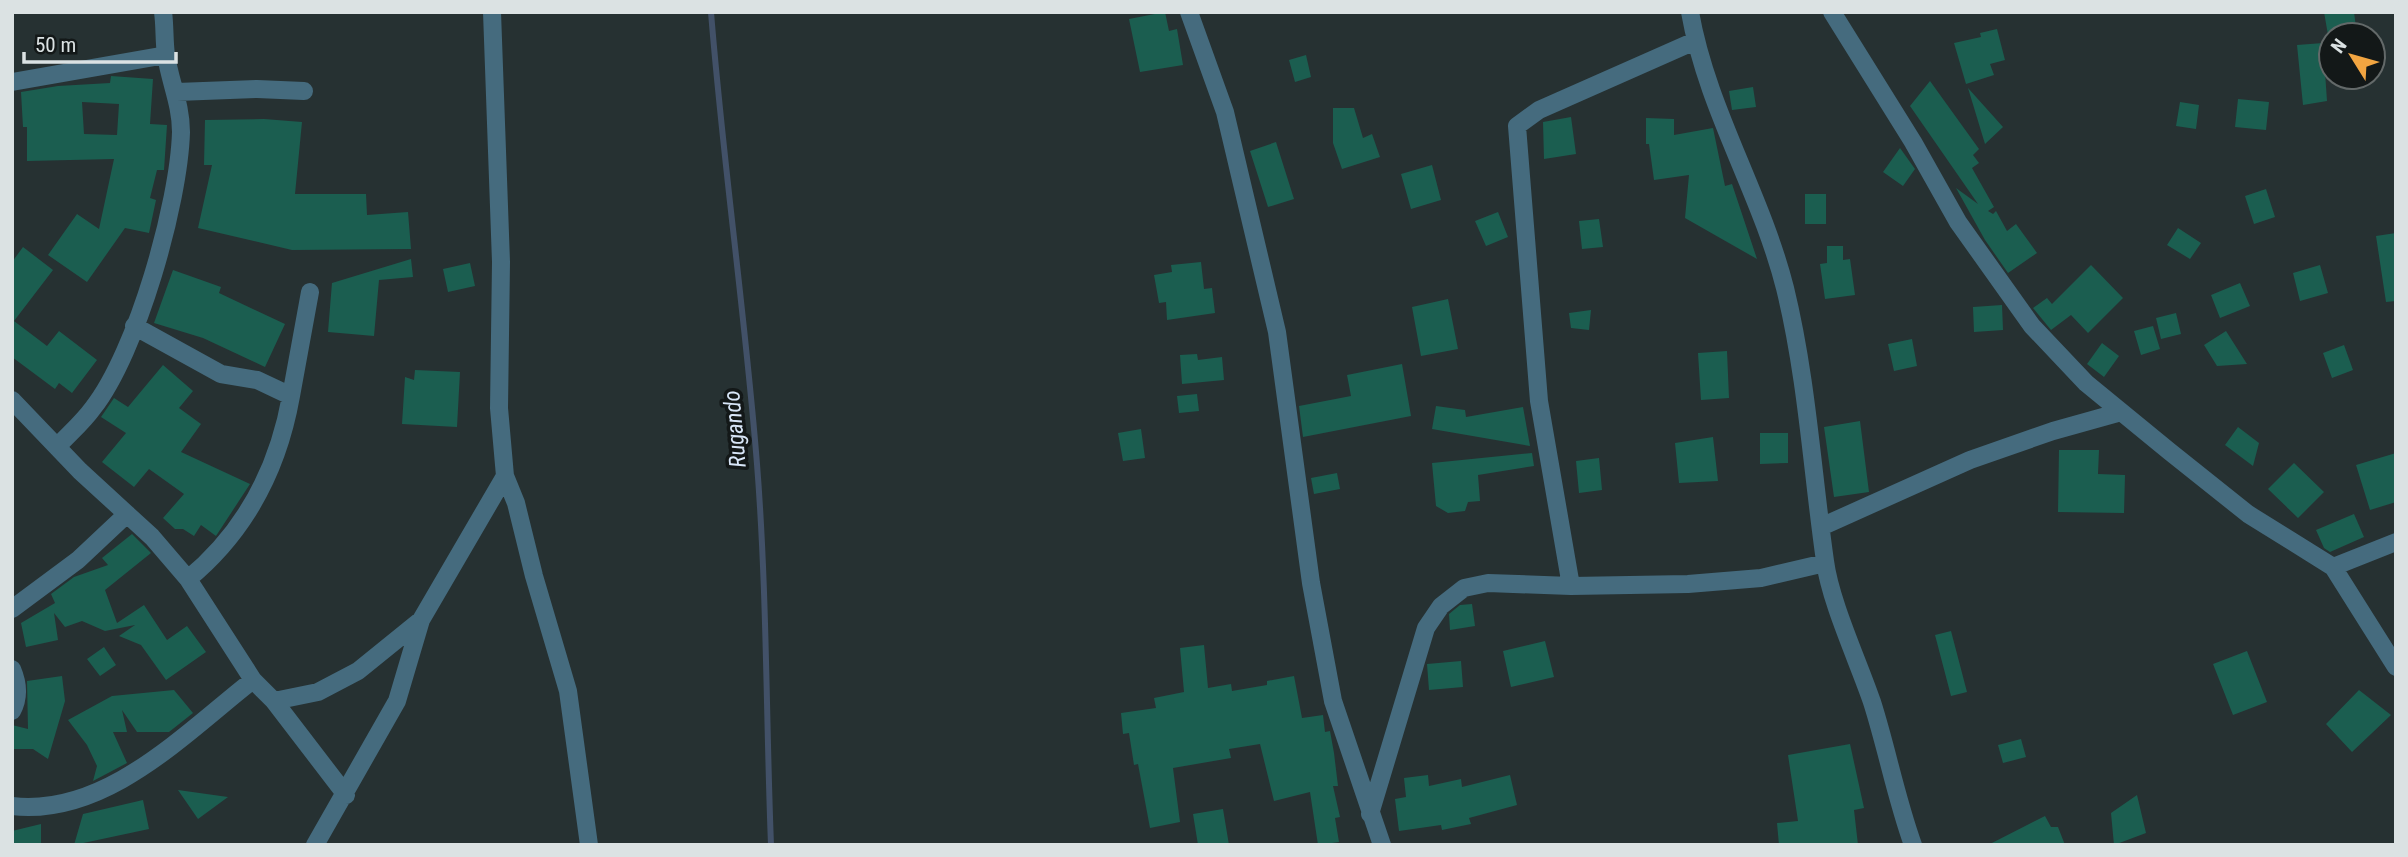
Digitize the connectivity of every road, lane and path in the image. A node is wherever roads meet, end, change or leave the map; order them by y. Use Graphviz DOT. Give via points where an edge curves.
graph roads {
  1 [pos="163,12"];
  2 [pos="492,12"];
  3 [pos="1189,12"];
  4 [pos="1689,12"];
  5 [pos="1832,12"];
  6 [pos="1695,41"];
  7 [pos="166,55"];
  8 [pos="12,82"];
  9 [pos="304,91"];
  10 [pos="177,92"];
  11 [pos="310,292"];
  12 [pos="134,326"];
  13 [pos="291,396"];
  14 [pos="12,400"];
  15 [pos="2121,412"];
  16 [pos="57,447"];
  17 [pos="505,476"];
  18 [pos="127,514"];
  19 [pos="1823,526"];
  20 [pos="2396,542"];
  21 [pos="1825,563"];
  22 [pos="2333,567"];
  23 [pos="188,579"];
  24 [pos="1571,586"];
  25 [pos="12,609"];
  26 [pos="421,620"];
  27 [pos="2396,667"];
  28 [pos="12,669"];
  29 [pos="253,680"];
  30 [pos="274,701"];
  31 [pos="12,711"];
  32 [pos="346,795"];
  33 [pos="12,806"];
  34 [pos="1370,814"];
  35 [pos="315,845"];
  36 [pos="589,845"];
  37 [pos="1382,845"];
  38 [pos="1913,845"];
  1 -- 7 [label="street"];
  2 -- 17 [label="street" via="501,275 499,408"];
  3 -- 34 [label="street" via="1226,112 1256,234 1285,383 1321,643 1333,701"];
  4 -- 6 [label="street"];
  5 -- 15 [label="street" via="1958,222 2032,326"];
  6 -- 19 [label="street" via="1776,252 1808,409"];
  6 -- 24 [label="street" via="1539,110 1517,126 1539,401"];
  7 -- 8 [label="street"];
  7 -- 10 [label="street"];
  9 -- 10 [label="street"];
  10 -- 12 [label="street" via="181,132 177,176 166,229"];
  11 -- 13 [label="street"];
  12 -- 13 [label="street" via="221,374 257,380"];
  12 -- 16 [label="street" via="94,408"];
  13 -- 23 [label="street" via="285,429 259,495 236,533"];
  14 -- 16 [label="street"];
  15 -- 19 [label="street" via="1970,460"];
  15 -- 22 [label="street" via="2248,514"];
  16 -- 18 [label="street"];
  17 -- 26 [label="street"];
  17 -- 36 [label="street" via="573,713"];
  18 -- 23 [label="street"];
  18 -- 25 [label="street" via="78,560"];
  19 -- 21 [label="street"];
  20 -- 22 [label="street"];
  21 -- 24 [label="street" via="1761,579"];
  21 -- 38 [label="street"];
  22 -- 27 [label="street"];
  23 -- 29 [label="street"];
  24 -- 34 [label="street" via="1488,583 1464,588 1441,606 1426,628 1411,670"];
  26 -- 30 [label="street" via="358,671 318,692"];
  26 -- 32 [label="street" via="397,701"];
  28 -- 31 [label="street" via="17,680"];
  29 -- 30 [label="street"];
  29 -- 33 [label="street" via="116,785 56,804"];
  30 -- 32 [label="street"];
  32 -- 35 [label="street"];
  34 -- 37 [label="street"];
}
